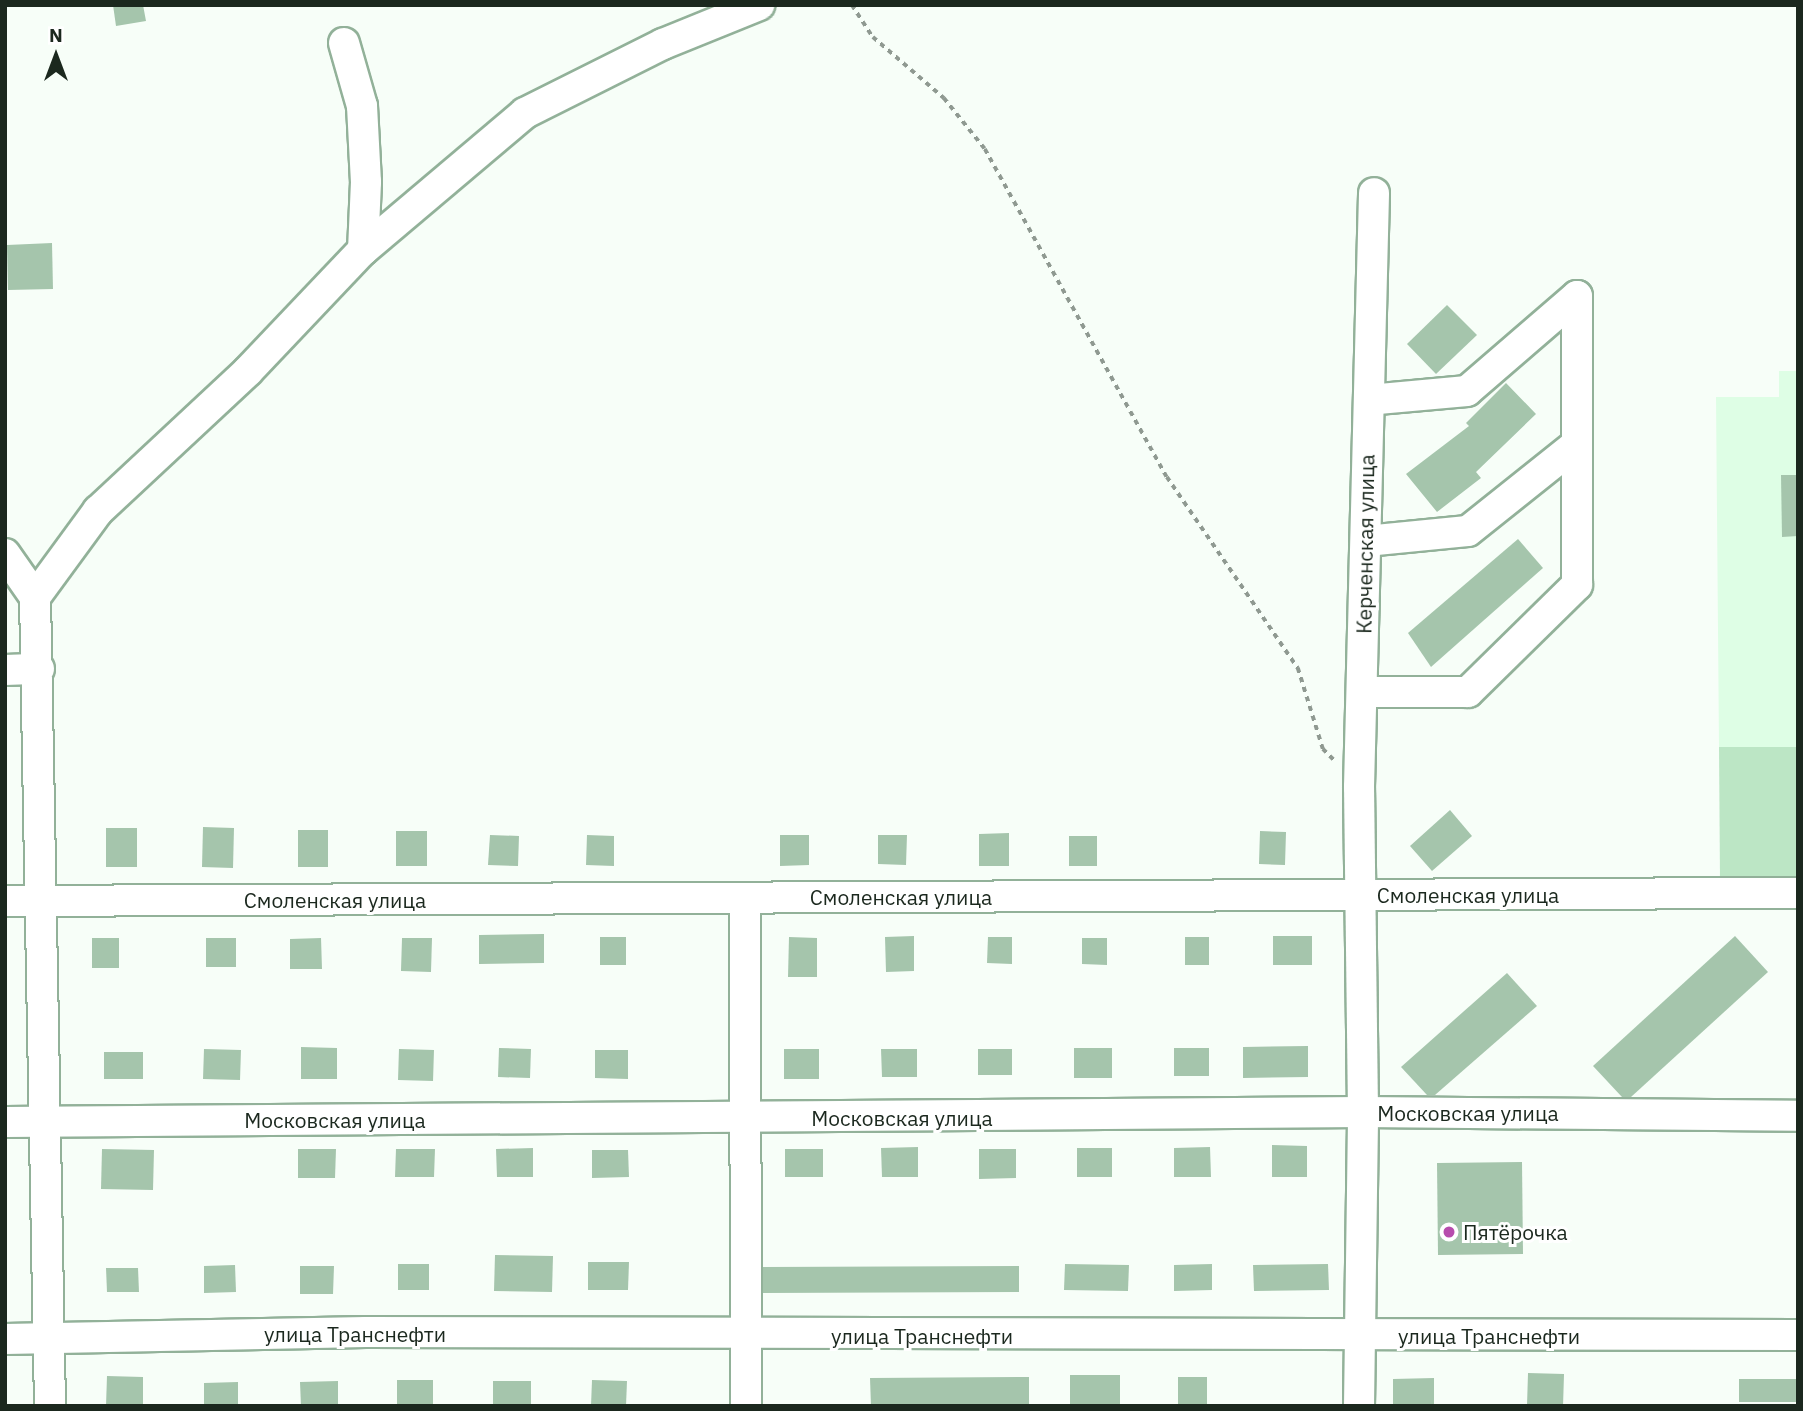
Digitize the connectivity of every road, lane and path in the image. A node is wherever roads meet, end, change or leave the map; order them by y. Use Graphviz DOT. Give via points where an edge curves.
graph roads {
  1 [pos="759,5"];
  2 [pos="852,5"];
  3 [pos="344,43"];
  4 [pos="1374,193"];
  5 [pos="363,250"];
  6 [pos="1369,400"];
  7 [pos="1577,444"];
  8 [pos="1366,541"];
  9 [pos="5,554"];
  10 [pos="35,597"];
  11 [pos="39,669"];
  12 [pos="5,670"];
  13 [pos="1362,692"];
  14 [pos="1359,788"];
  15 [pos="1798,893"];
  16 [pos="1359,896"];
  17 [pos="745,898"];
  18 [pos="5,901"];
  19 [pos="41,901"];
  20 [pos="1363,1112"];
  21 [pos="1798,1116"];
  22 [pos="747,1118"];
  23 [pos="5,1122"];
  24 [pos="44,1122"];
  25 [pos="746,1335"];
  26 [pos="1798,1335"];
  27 [pos="1359,1336"];
  28 [pos="47,1338"];
  29 [pos="5,1339"];
  30 [pos="50,1406"];
  31 [pos="746,1406"];
  32 [pos="1359,1406"];
  1 -- 5 [label="street" via="663,44 525,113"];
  2 -- 14 [label="path" via="873,37 944,98 985,149 1167,477 1298,668 1323,749"];
  3 -- 5 [label="street" via="362,106"];
  4 -- 6 [label="street, Керченская улица"];
  5 -- 10 [label="street" via="248,371 98,511"];
  6 -- 7 [label="street" via="1467,391 1577,296"];
  6 -- 8 [label="street, Керченская улица"];
  7 -- 8 [label="street" via="1468,531"];
  7 -- 13 [label="street" via="1577,585 1468,692"];
  8 -- 13 [label="street, Керченская улица"];
  9 -- 10 [label="street"];
  10 -- 11 [label="street"];
  11 -- 12 [label="street"];
  11 -- 19 [label="street"];
  13 -- 14 [label="street, Керченская улица"];
  14 -- 16 [label="street, Керченская улица"];
  15 -- 16 [label="street, Смоленская улица"];
  16 -- 17 [label="street, Смоленская улица"];
  16 -- 20 [label="street, Керченская улица"];
  17 -- 19 [label="street, Смоленская улица"];
  17 -- 22 [label="street"];
  18 -- 19 [label="street, Смоленская улица"];
  19 -- 24 [label="street"];
  20 -- 21 [label="street, Московская улица"];
  20 -- 22 [label="street, Московская улица"];
  20 -- 27 [label="street, Керченская улица"];
  22 -- 24 [label="street, Московская улица"];
  22 -- 25 [label="street"];
  23 -- 24 [label="street, Московская улица"];
  24 -- 28 [label="street"];
  25 -- 27 [label="street, улица Транснефти"];
  25 -- 28 [label="street, улица Транснефти" via="366,1332"];
  25 -- 31 [label="street"];
  26 -- 27 [label="street, улица Транснефти"];
  27 -- 32 [label="street, Керченская улица"];
  28 -- 29 [label="street, улица Транснефти"];
  28 -- 30 [label="street"];
}
